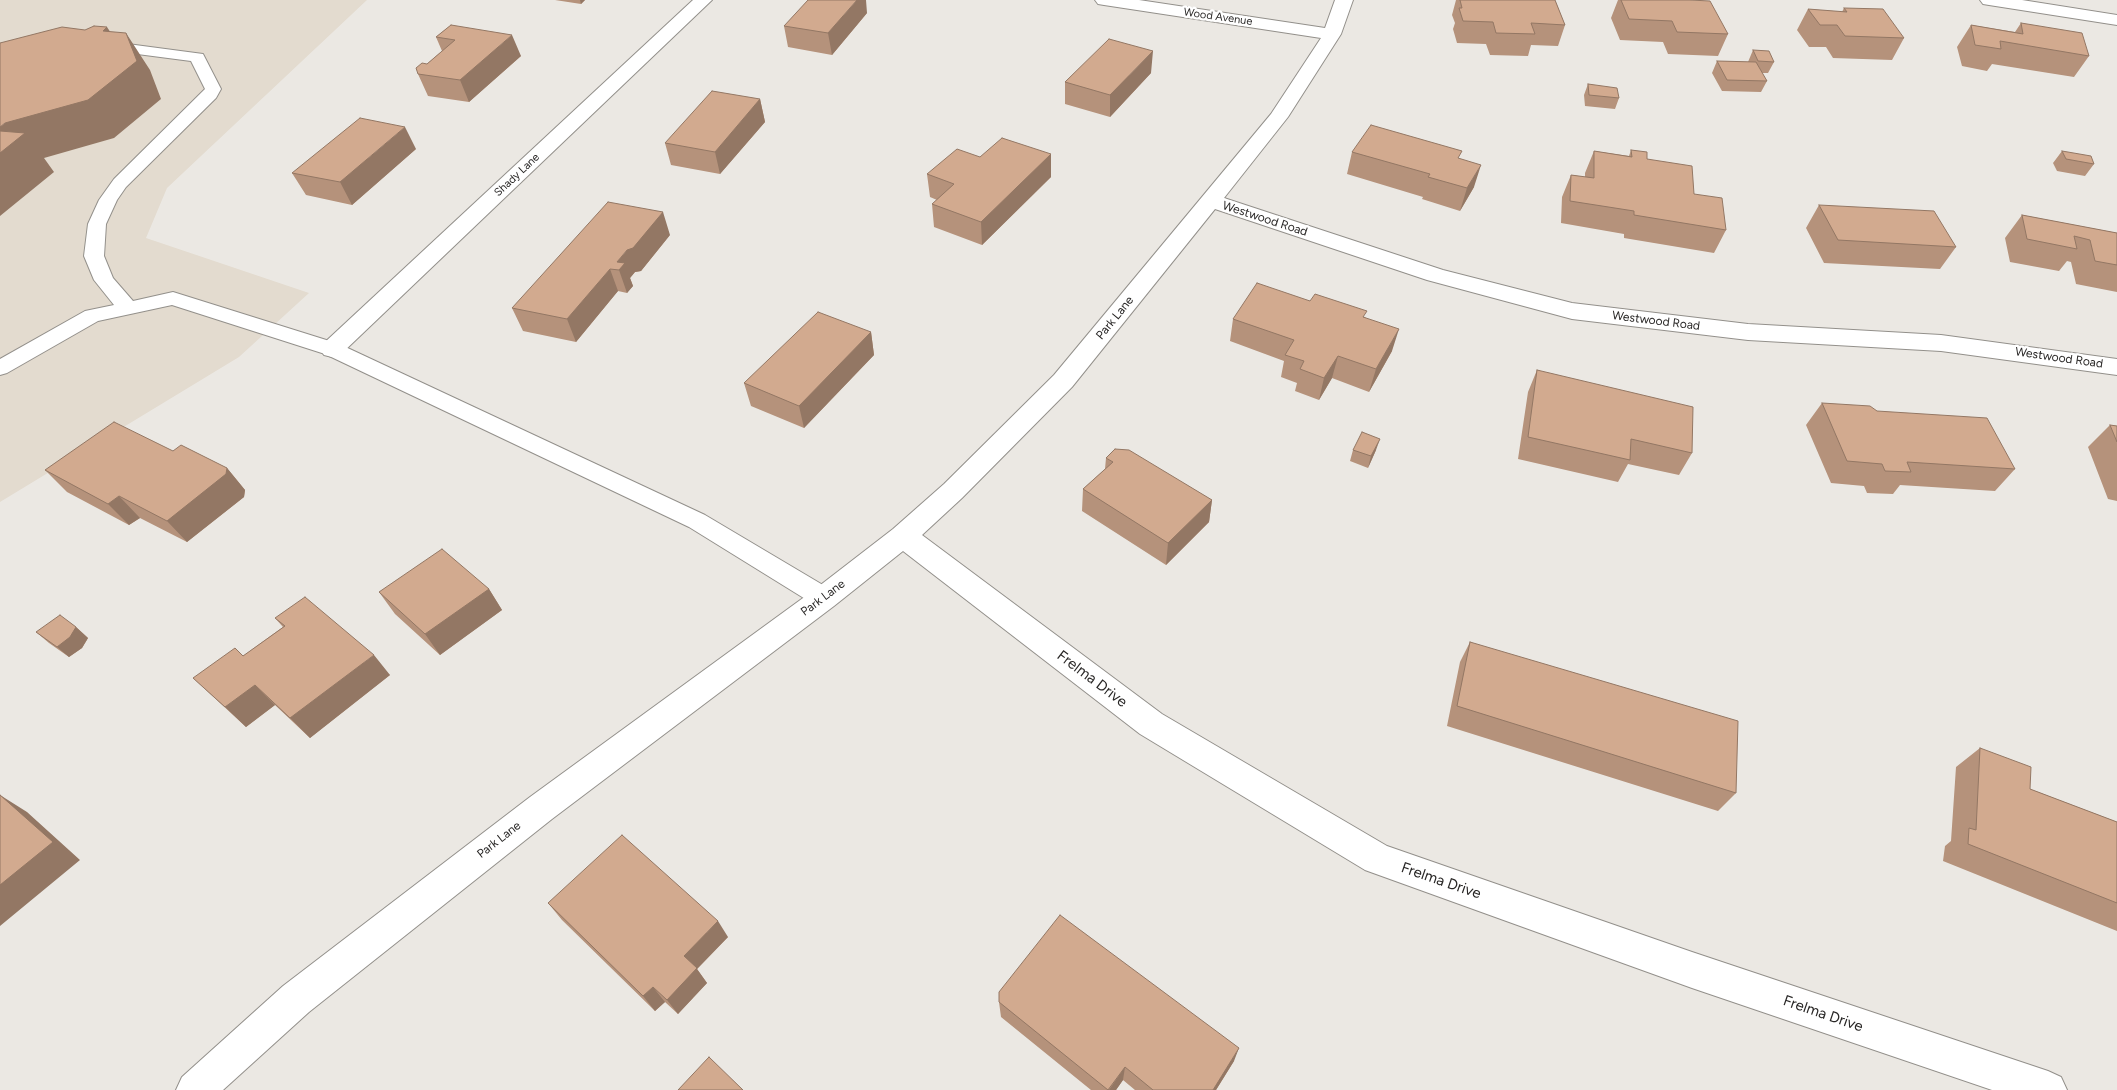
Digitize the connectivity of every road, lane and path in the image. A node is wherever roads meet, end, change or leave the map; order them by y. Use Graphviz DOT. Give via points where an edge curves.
graph roads {
  1 [pos="702,0"];
  2 [pos="1104,0"];
  3 [pos="1344,0"];
  4 [pos="1990,0"];
  5 [pos="2117,20"];
  6 [pos="1332,34"];
  7 [pos="93,46"];
  8 [pos="1210,200"];
  9 [pos="128,308"];
  10 [pos="332,349"];
  11 [pos="2117,367"];
  12 [pos="0,368"];
  13 [pos="903,536"];
  14 [pos="824,598"];
  15 [pos="195,1090"];
  16 [pos="2048,1090"];
  1 -- 10 [label="street, Shady Lane"];
  2 -- 6 [label="street, Wood Avenue"];
  3 -- 6 [label="street, Park Lane"];
  4 -- 5 [label="street"];
  6 -- 8 [label="street, Park Lane" via="1278,117"];
  7 -- 9 [label="lane" via="197,57 213,89 120,183 97,224 94,256 104,280"];
  8 -- 11 [label="street, Westwood Road" via="1435,275 1572,311 1748,332 1941,343"];
  8 -- 13 [label="street, Park Lane" via="1063,381 954,491"];
  9 -- 10 [label="lane" via="173,298"];
  9 -- 12 [label="lane" via="92,316"];
  10 -- 14 [label="lane" via="697,521"];
  13 -- 14 [label="street, Park Lane"];
  13 -- 16 [label="street, Frelma Drive" via="1150,724 1377,859"];
  14 -- 15 [label="street, Park Lane" via="541,808 296,999"];
}
